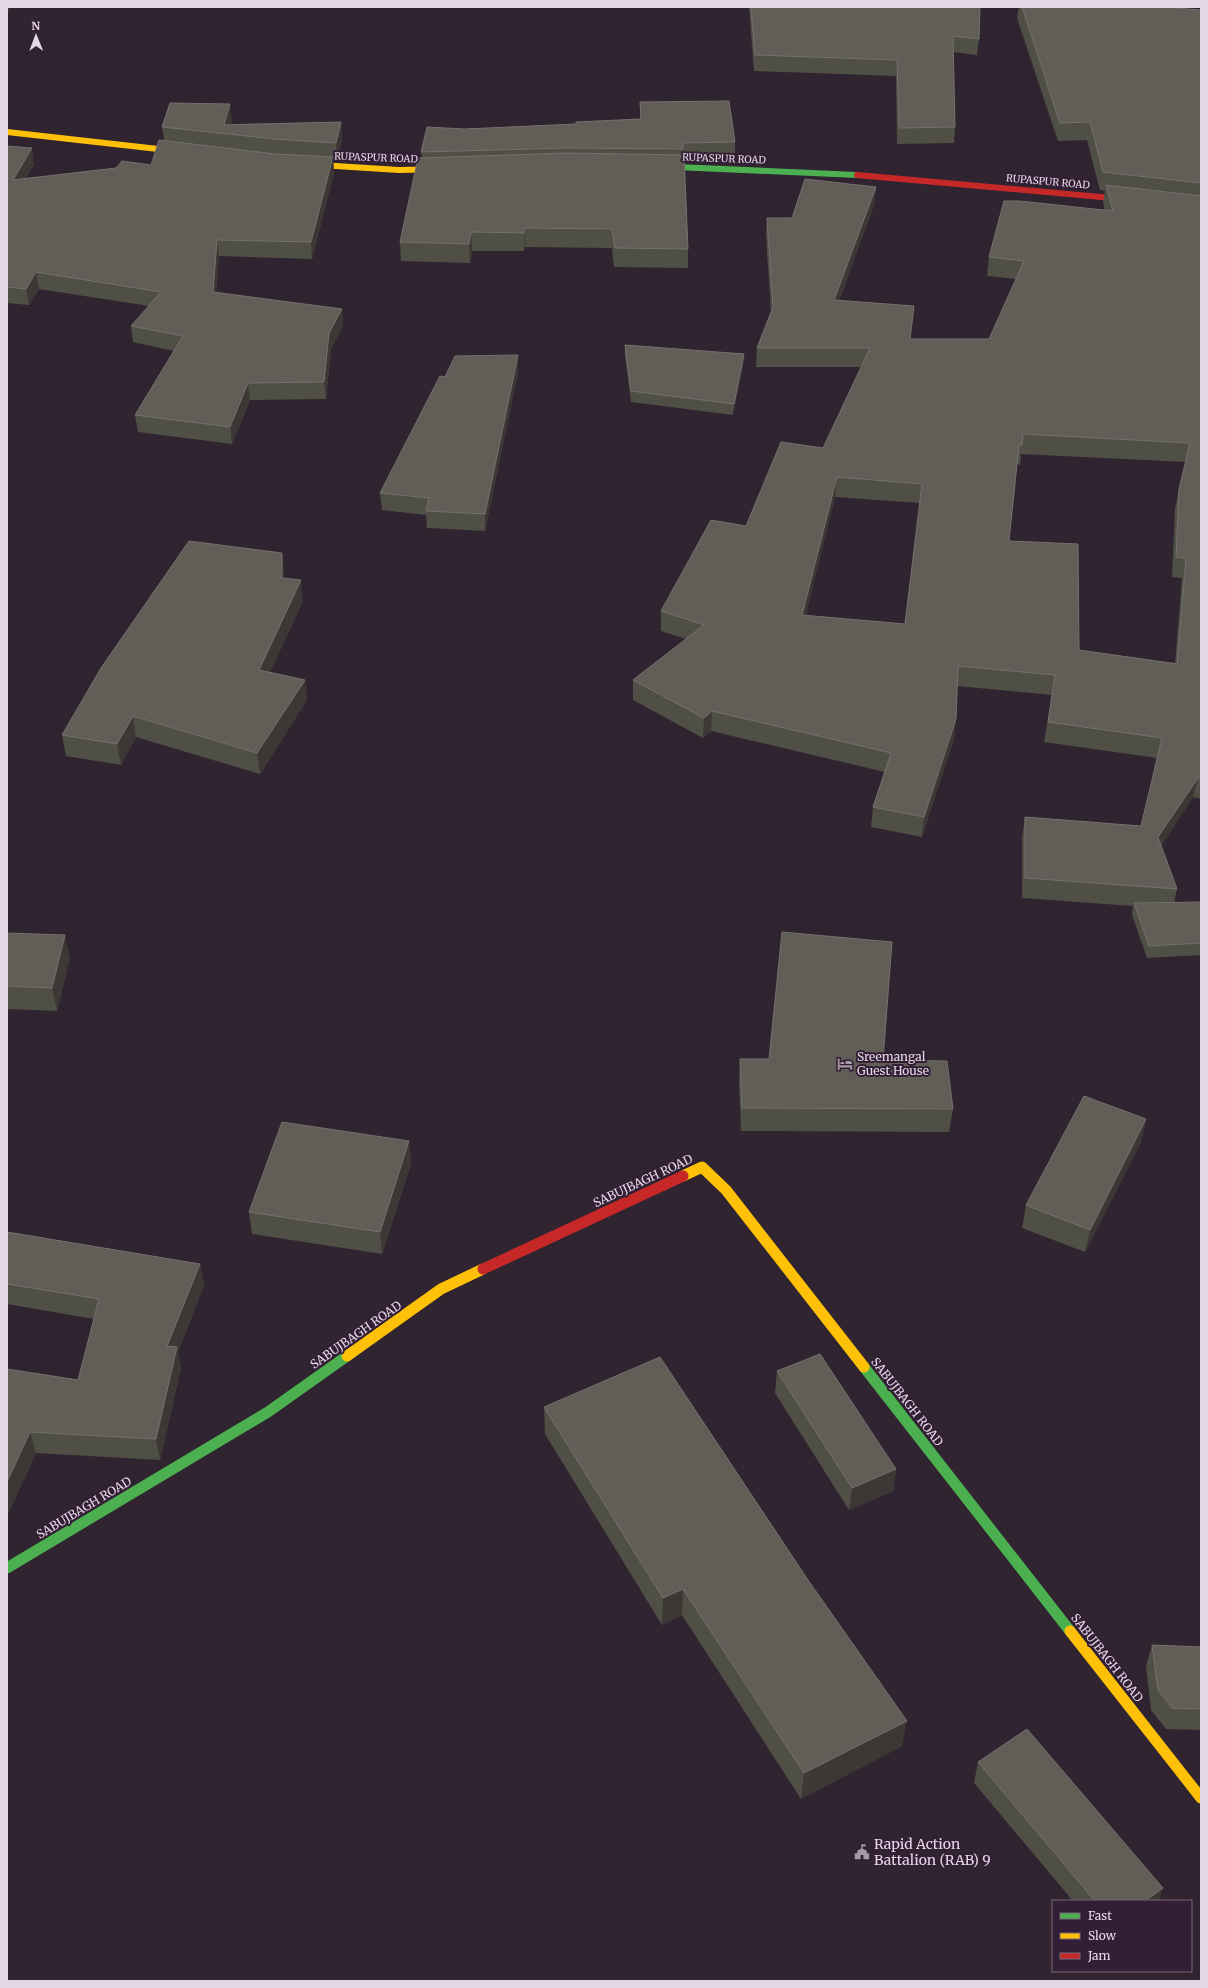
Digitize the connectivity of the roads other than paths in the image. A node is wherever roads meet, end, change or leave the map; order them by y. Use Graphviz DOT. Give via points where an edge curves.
graph roads {
  1 [pos="7,132"];
  2 [pos="198,154"];
  3 [pos="292,164"];
  4 [pos="644,166"];
  5 [pos="455,168"];
  6 [pos="1144,201"];
  7 [pos="7,1568"];
  8 [pos="1201,1798"];
  1 -- 2 [label="street"];
  3 -- 5 [label="street, RUPASPUR ROAD" via="399,170"];
  4 -- 6 [label="street, RUPASPUR ROAD" via="721,167 939,182"];
  7 -- 8 [label="street, SABUJBAGH ROAD" via="268,1412 441,1289 702,1167 726,1190"];
}
